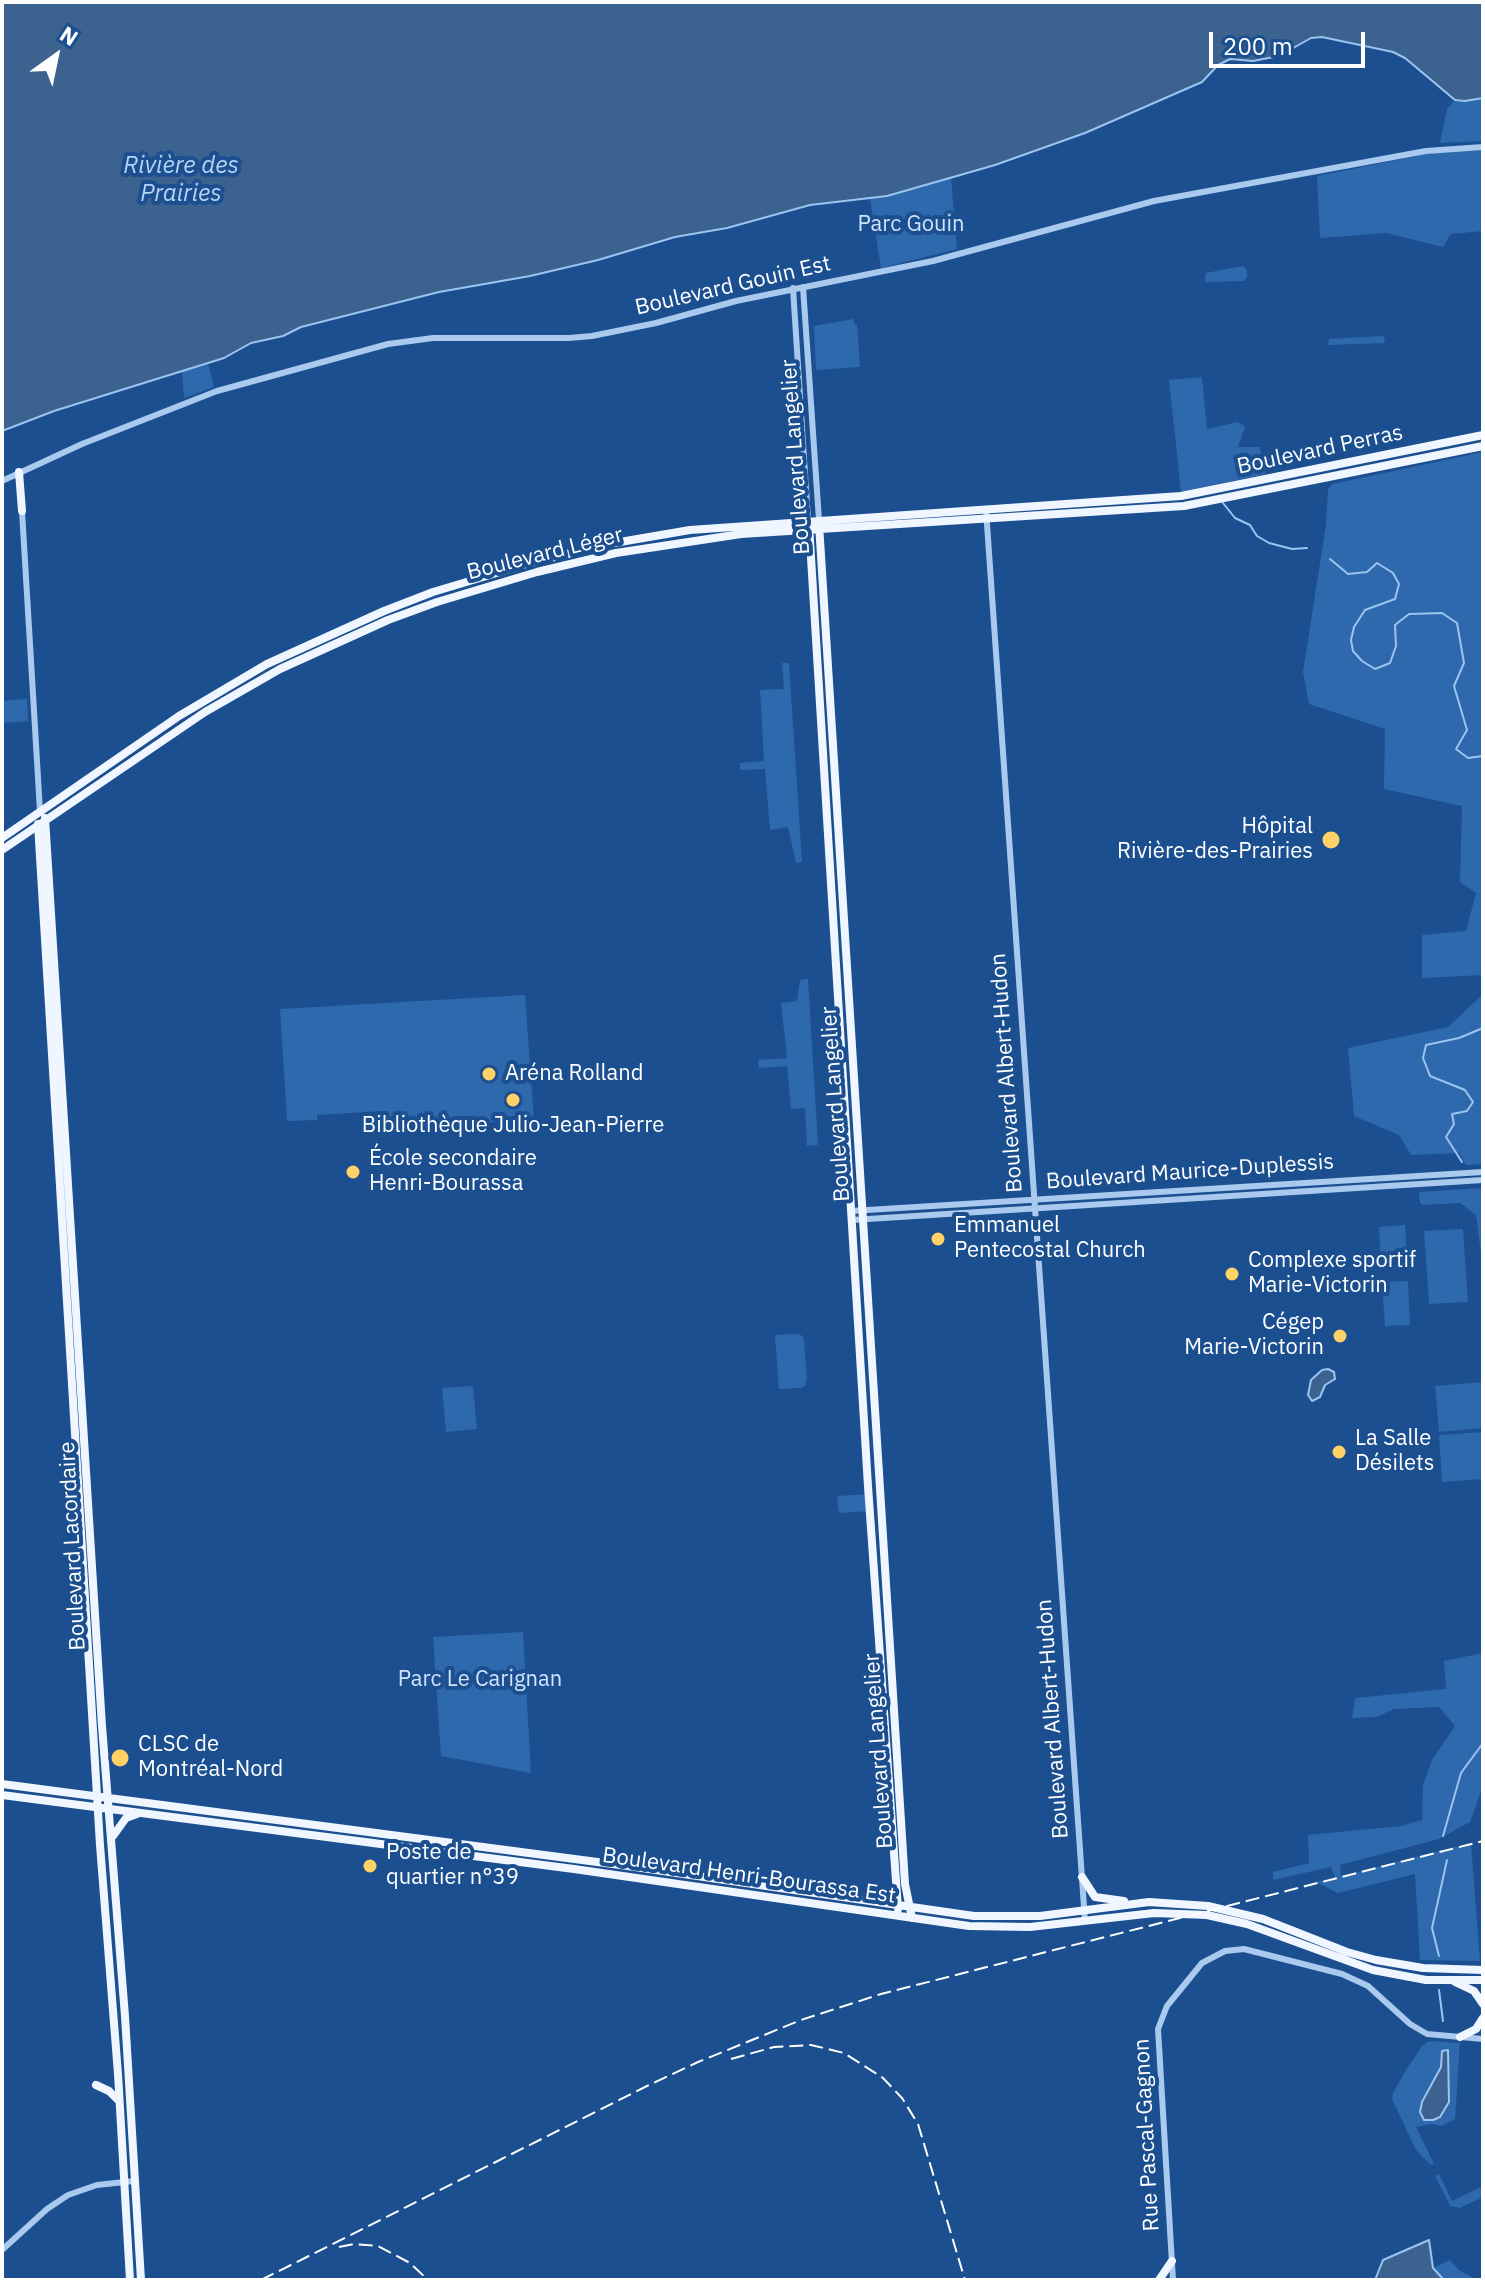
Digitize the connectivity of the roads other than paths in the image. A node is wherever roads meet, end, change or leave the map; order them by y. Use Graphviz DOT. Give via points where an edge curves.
graph roads {
  1 [pos="1483,147"];
  2 [pos="803,287"];
  3 [pos="793,288"];
  4 [pos="1483,435"];
  5 [pos="1483,446"];
  6 [pos="19,472"];
  7 [pos="2,481"];
  8 [pos="1165,503"];
  9 [pos="22,511"];
  10 [pos="986,515"];
  11 [pos="819,520"];
  12 [pos="809,525"];
  13 [pos="819,530"];
  14 [pos="41,818"];
  15 [pos="2,838"];
  16 [pos="2,850"];
  17 [pos="1483,1172"];
  18 [pos="1483,1180"];
  19 [pos="1034,1199"];
  20 [pos="1034,1208"];
  21 [pos="856,1215"];
  22 [pos="2,1784"];
  23 [pos="2,1795"];
  24 [pos="98,1797"];
  25 [pos="109,1798"];
  26 [pos="99,1807"];
  27 [pos="110,1809"];
  28 [pos="146,1814"];
  29 [pos="112,1846"];
  30 [pos="1082,1877"];
  31 [pos="1132,1903"];
  32 [pos="903,1905"];
  33 [pos="1083,1909"];
  34 [pos="899,1916"];
  35 [pos="912,1918"];
  36 [pos="1085,1921"];
  37 [pos="1483,1970"];
  38 [pos="1483,1980"];
  39 [pos="1451,1981"];
  40 [pos="1483,2004"];
  41 [pos="1483,2018"];
  42 [pos="1483,2033"];
  43 [pos="1460,2037"];
  44 [pos="1483,2039"];
  45 [pos="96,2085"];
  46 [pos="118,2100"];
  47 [pos="124,2181"];
  48 [pos="134,2181"];
  49 [pos="2,2250"];
  50 [pos="1172,2261"];
  51 [pos="130,2280"];
  52 [pos="141,2280"];
  53 [pos="1159,2280"];
  54 [pos="1173,2280"];
  1 -- 2 [label="street, Boulevard Gouin Est" via="1434,150 1154,201 933,261"];
  2 -- 3 [label="street, Boulevard Gouin Est"];
  2 -- 11 [label="street, Boulevard Langelier"];
  3 -- 6 [label="street, Boulevard Gouin Est" via="580,338 433,338 388,344 217,391"];
  3 -- 12 [label="street, Boulevard Langelier"];
  4 -- 8 [label="main road, Boulevard Perras"];
  5 -- 8 [label="main road, Boulevard Perras" via="1234,497"];
  6 -- 7 [label="street, Boulevard Gouin Est"];
  6 -- 9 [label="main road, Boulevard Lacordaire"];
  8 -- 10 [label="main road, Boulevard Léger"];
  9 -- 14 [label="street, Boulevard Lacordaire"];
  10 -- 11 [label="main road, Boulevard Léger"];
  10 -- 13 [label="main road, Boulevard Léger"];
  10 -- 19 [label="street, Boulevard Albert-Hudon"];
  11 -- 12 [label="main road, Boulevard Léger"];
  11 -- 13 [label="main road, Boulevard Langelier"];
  12 -- 13 [label="main road, Boulevard Léger"];
  12 -- 14 [label="main road, Boulevard Léger" via="740,530 562,565 388,620 245,688"];
  12 -- 21 [label="main road, Boulevard Langelier"];
  13 -- 21 [label="main road, Boulevard Langelier"];
  14 -- 15 [label="main road, Boulevard Léger"];
  14 -- 16 [label="main road, Boulevard Léger"];
  14 -- 24 [label="main road, Boulevard Lacordaire"];
  14 -- 25 [label="main road, Boulevard Lacordaire"];
  17 -- 19 [label="street, Boulevard Maurice-Duplessis"];
  18 -- 20 [label="street, Boulevard Maurice-Duplessis"];
  19 -- 20 [label="street, Boulevard Albert-Hudon"];
  19 -- 21 [label="street, Boulevard Maurice-Duplessis"];
  20 -- 21 [label="street, Boulevard Maurice-Duplessis"];
  20 -- 30 [label="street, Boulevard Albert-Hudon"];
  21 -- 32 [label="main road, Boulevard Langelier"];
  22 -- 24 [label="main road, Boulevard Henri-Bourassa Est"];
  23 -- 26 [label="main road, Boulevard Henri-Bourassa Est"];
  24 -- 25 [label="main road, Boulevard Henri-Bourassa Est"];
  24 -- 26 [label="main road, Boulevard Lacordaire"];
  25 -- 27 [label="main road, Boulevard Lacordaire"];
  25 -- 32 [label="main road, Boulevard Henri-Bourassa Est"];
  26 -- 27 [label="main road, Boulevard Henri-Bourassa Est"];
  26 -- 46 [label="main road, Boulevard Lacordaire"];
  27 -- 28 [label="main road, Boulevard Henri-Bourassa Est"];
  27 -- 29 [label="main road, Boulevard Lacordaire"];
  28 -- 29 [label="main road" via="126,1818 115,1831"];
  28 -- 34 [label="main road, Boulevard Henri-Bourassa Est"];
  29 -- 48 [label="main road, Boulevard Lacordaire"];
  30 -- 31 [label="main road" via="1095,1897"];
  30 -- 33 [label="street, Boulevard Albert-Hudon"];
  31 -- 33 [label="main road, Boulevard Henri-Bourassa Est"];
  31 -- 37 [label="main road, Boulevard Henri-Bourassa Est" via="1224,1908 1365,1958 1423,1968"];
  32 -- 33 [label="main road, Boulevard Henri-Bourassa Est" via="999,1917"];
  32 -- 34 [label="main road, Boulevard Langelier"];
  32 -- 35 [label="main road, Boulevard Langelier"];
  33 -- 36 [label="street, Boulevard Albert-Hudon"];
  34 -- 35 [label="main road, Boulevard Henri-Bourassa Est"];
  35 -- 36 [label="main road, Boulevard Henri-Bourassa Est" via="1000,1929"];
  36 -- 39 [label="main road, Boulevard Henri-Bourassa Est" via="1154,1913 1207,1915 1273,1933 1360,1967"];
  38 -- 39 [label="main road, Boulevard Henri-Bourassa Est"];
  39 -- 40 [label="main road" via="1474,1991"];
  41 -- 43 [label="main road" via="1476,2029"];
  42 -- 43 [label="street"];
  43 -- 44 [label="street"];
  43 -- 50 [label="street, Rue Pascal-Gagnon" via="1421,2032 1375,1991 1348,1976 1244,1949 1209,1958 1167,2006 1158,2029"];
  45 -- 46 [label="main road"];
  46 -- 47 [label="main road, Boulevard Lacordaire"];
  47 -- 48 [label="street"];
  47 -- 49 [label="street" via="68,2195"];
  47 -- 51 [label="main road, Boulevard Lacordaire"];
  48 -- 52 [label="main road, Boulevard Lacordaire"];
  50 -- 53 [label="main road"];
  50 -- 54 [label="street, Rue Pascal-Gagnon"];
}
